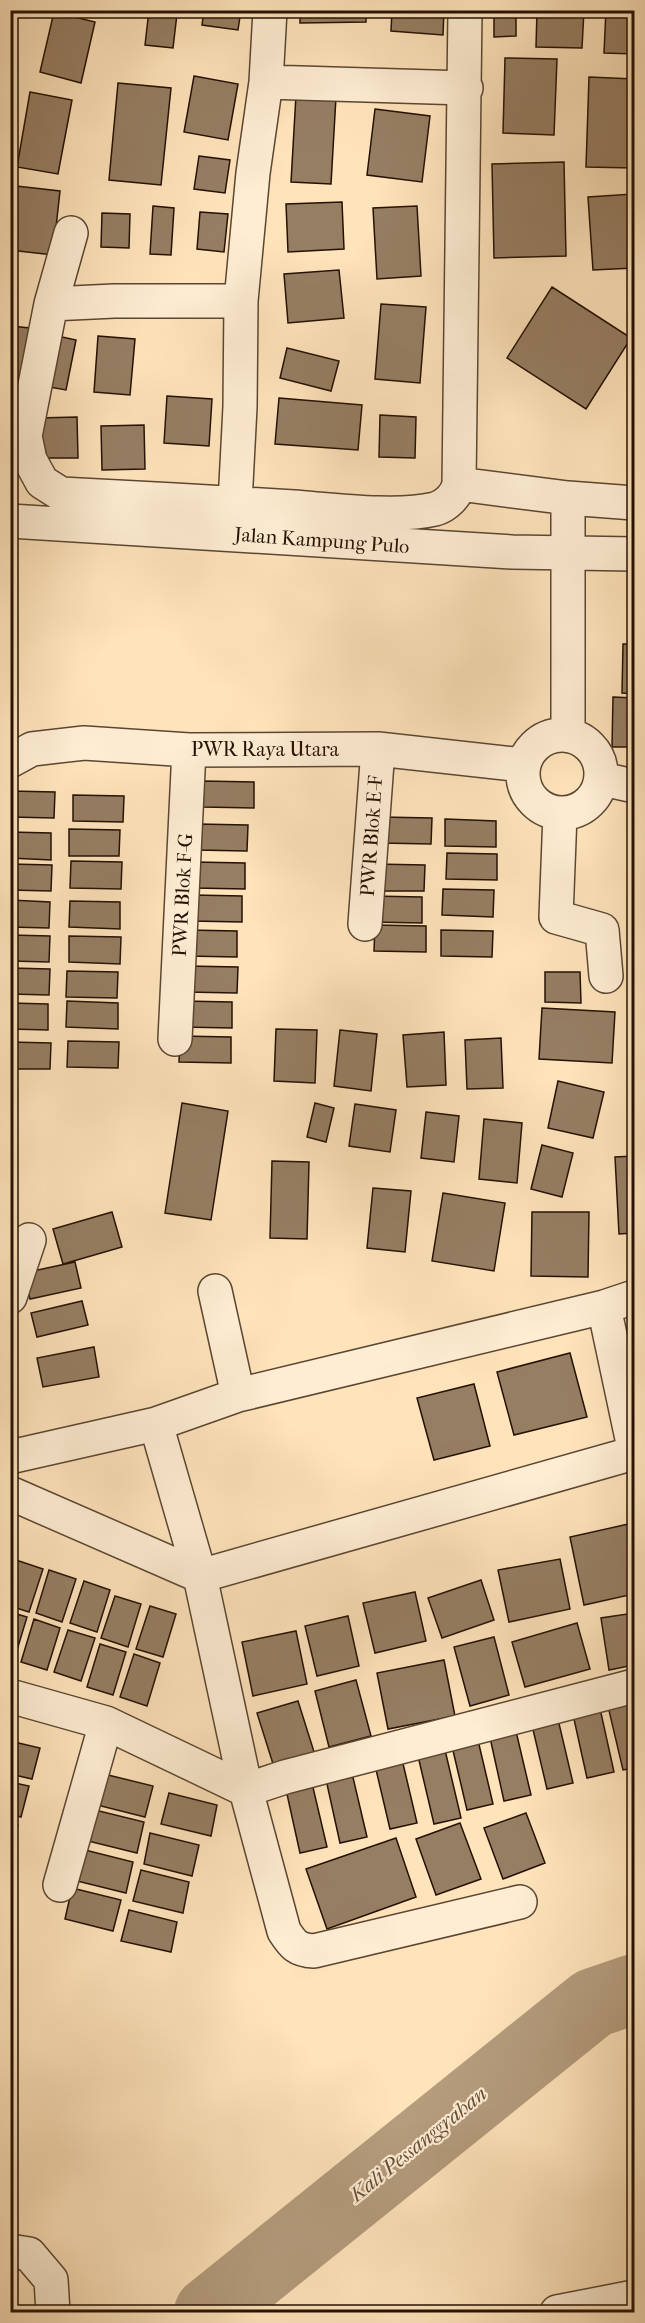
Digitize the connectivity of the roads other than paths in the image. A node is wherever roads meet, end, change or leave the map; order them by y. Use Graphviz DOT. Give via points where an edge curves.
graph roads {
  1 [pos="270,10"];
  2 [pos="465,10"];
  3 [pos="266,82"];
  4 [pos="466,88"];
  5 [pos="71,234"];
  6 [pos="241,301"];
  7 [pos="51,304"];
  8 [pos="459,484"];
  9 [pos="568,498"];
  10 [pos="235,503"];
  11 [pos="634,503"];
  12 [pos="10,521"];
  13 [pos="567,553"];
  14 [pos="634,554"];
  15 [pos="568,734"];
  16 [pos="378,749"];
  17 [pos="189,750"];
  18 [pos="10,762"];
  19 [pos="523,765"];
  20 [pos="602,779"];
  21 [pos="634,786"];
  22 [pos="560,814"];
  23 [pos="365,924"];
  24 [pos="606,976"];
  25 [pos="175,1039"];
  26 [pos="29,1240"];
  27 [pos="215,1291"];
  28 [pos="10,1297"];
  29 [pos="634,1297"];
  30 [pos="604,1307"];
  31 [pos="238,1395"];
  32 [pos="156,1424"];
  33 [pos="634,1448"];
  34 [pos="634,1453"];
  35 [pos="10,1457"];
  36 [pos="10,1493"];
  37 [pos="200,1576"];
  38 [pos="634,1686"];
  39 [pos="10,1696"];
  40 [pos="106,1723"];
  41 [pos="246,1790"];
  42 [pos="60,1885"];
  43 [pos="520,1902"];
  44 [pos="10,2251"];
  45 [pos="634,2296"];
  46 [pos="53,2313"];
  47 [pos="557,2313"];
  1 -- 3 [label="street"];
  2 -- 4 [label="street"];
  3 -- 4 [label="street"];
  3 -- 6 [label="street"];
  4 -- 8 [label="street"];
  5 -- 7 [label="street"];
  6 -- 7 [label="street"];
  6 -- 10 [label="street"];
  7 -- 10 [label="street" via="25,436 30,460 42,482 62,494"];
  8 -- 9 [label="street"];
  8 -- 10 [label="street" via="448,502 437,508 404,512"];
  9 -- 11 [label="street"];
  9 -- 13 [label="street"];
  12 -- 13 [label="street, Jalan Kampung Pulo"];
  13 -- 14 [label="street, Jalan Kampung Pulo"];
  13 -- 15 [label="street"];
  15 -- 19 [label="street" via="540,741 529,751"];
  15 -- 20 [label="street" via="582,739 594,750"];
  16 -- 17 [label="street, PWR Raya Utara"];
  16 -- 19 [label="street, PWR Raya Utara"];
  16 -- 23 [label="street, PWR Blok E-F"];
  17 -- 18 [label="street, PWR Raya Utara" via="84,743 32,749"];
  17 -- 25 [label="street, PWR Blok F-G"];
  19 -- 22 [label="street" via="525,789 532,800 541,808"];
  20 -- 21 [label="street"];
  20 -- 22 [label="street" via="595,797 579,810"];
  22 -- 24 [label="street" via="556,917 602,930"];
  26 -- 28 [label="street"];
  27 -- 31 [label="street"];
  29 -- 30 [label="street"];
  30 -- 31 [label="street"];
  30 -- 33 [label="street"];
  31 -- 32 [label="street"];
  32 -- 35 [label="street"];
  32 -- 37 [label="street"];
  34 -- 37 [label="street"];
  36 -- 37 [label="street"];
  37 -- 41 [label="street"];
  38 -- 41 [label="street"];
  39 -- 40 [label="street"];
  40 -- 41 [label="street"];
  40 -- 42 [label="street"];
  41 -- 43 [label="street" via="284,1931 300,1950 314,1951"];
  44 -- 46 [label="street" via="29,2254 51,2280"];
  45 -- 47 [label="street"];
}
